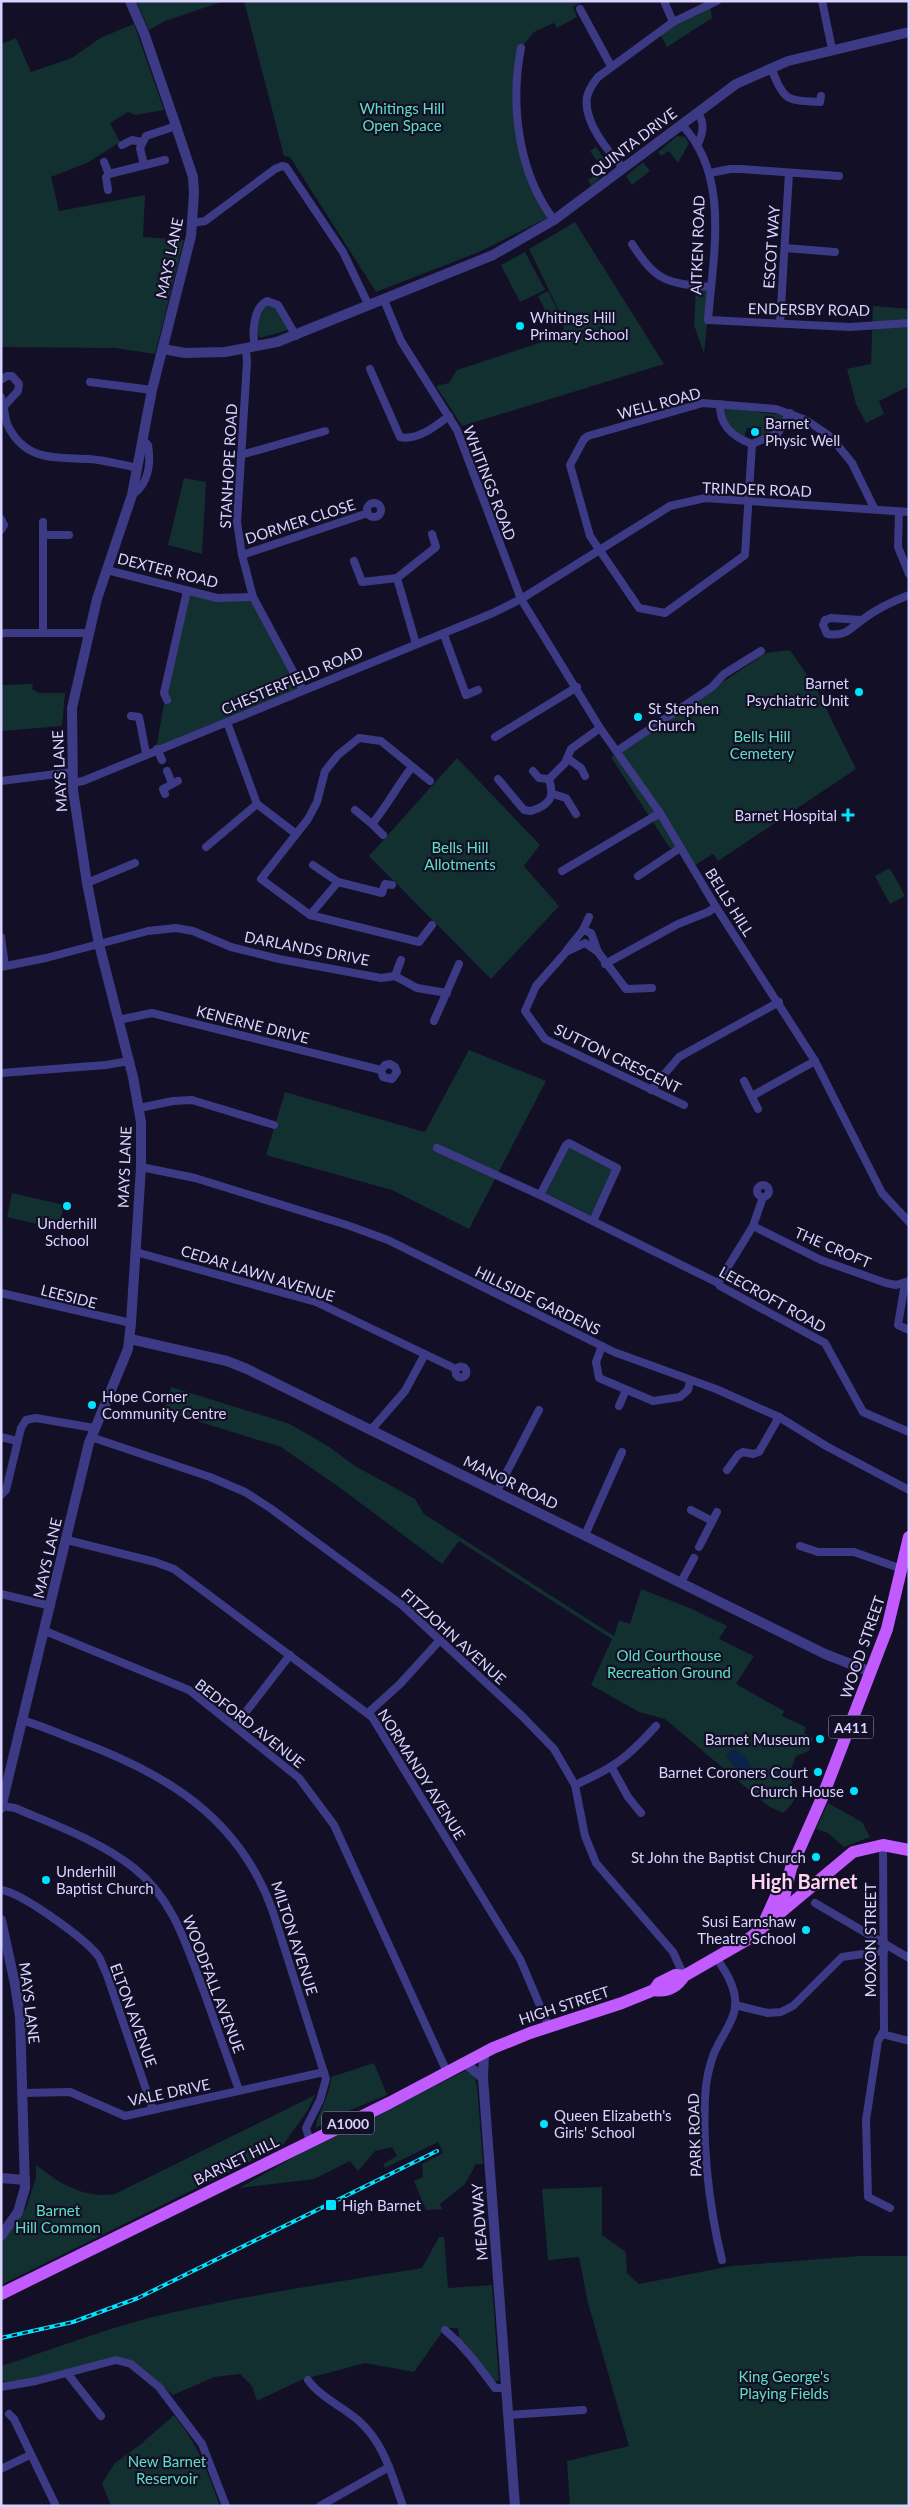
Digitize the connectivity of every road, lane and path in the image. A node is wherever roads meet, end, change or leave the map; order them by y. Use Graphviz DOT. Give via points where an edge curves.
graph roads {
  1 [pos="130,1"];
  2 [pos="664,1"];
  3 [pos="717,1"];
  4 [pos="822,1"];
  5 [pos="580,9"];
  6 [pos="674,22"];
  7 [pos="909,32"];
  8 [pos="521,48"];
  9 [pos="832,49"];
  10 [pos="611,66"];
  11 [pos="771,68"];
  12 [pos="821,96"];
  13 [pos="698,113"];
  14 [pos="681,124"];
  15 [pos="176,126"];
  16 [pos="141,142"];
  17 [pos="698,144"];
  18 [pos="122,145"];
  19 [pos="165,160"];
  20 [pos="104,162"];
  21 [pos="144,165"];
  22 [pos="623,168"];
  23 [pos="710,173"];
  24 [pos="790,173"];
  25 [pos="109,174"];
  26 [pos="839,176"];
  27 [pos="108,190"];
  28 [pos="554,220"];
  29 [pos="193,223"];
  30 [pos="632,244"];
  31 [pos="785,248"];
  32 [pos="835,252"];
  33 [pos="711,287"];
  34 [pos="384,300"];
  35 [pos="369,306"];
  36 [pos="708,320"];
  37 [pos="780,322"];
  38 [pos="909,323"];
  39 [pos="296,336"];
  40 [pos="250,348"];
  41 [pos="163,349"];
  42 [pos="370,369"];
  43 [pos="1,380"];
  44 [pos="90,382"];
  45 [pos="152,390"];
  46 [pos="1,397"];
  47 [pos="720,404"];
  48 [pos="5,405"];
  49 [pos="790,413"];
  50 [pos="449,416"];
  51 [pos="325,431"];
  52 [pos="142,439"];
  53 [pos="752,444"];
  54 [pos="241,455"];
  55 [pos="138,468"];
  56 [pos="132,495"];
  57 [pos="748,501"];
  58 [pos="874,508"];
  59 [pos="900,512"];
  60 [pos="909,512"];
  61 [pos="368,513"];
  62 [pos="1,519"];
  63 [pos="43,522"];
  64 [pos="1,530"];
  65 [pos="69,534"];
  66 [pos="432,534"];
  67 [pos="43,535"];
  68 [pos="598,550"];
  69 [pos="242,555"];
  70 [pos="354,561"];
  71 [pos="107,570"];
  72 [pos="909,574"];
  73 [pos="397,578"];
  74 [pos="187,591"];
  75 [pos="909,595"];
  76 [pos="253,597"];
  77 [pos="521,599"];
  78 [pos="862,620"];
  79 [pos="43,632"];
  80 [pos="1,633"];
  81 [pos="88,633"];
  82 [pos="444,635"];
  83 [pos="416,644"];
  84 [pos="761,651"];
  85 [pos="577,687"];
  86 [pos="303,690"];
  87 [pos="478,690"];
  88 [pos="167,700"];
  89 [pos="131,716"];
  90 [pos="227,722"];
  91 [pos="600,728"];
  92 [pos="495,737"];
  93 [pos="157,749"];
  94 [pos="617,752"];
  95 [pos="146,753"];
  96 [pos="567,758"];
  97 [pos="162,760"];
  98 [pos="412,767"];
  99 [pos="533,770"];
  100 [pos="167,771"];
  101 [pos="72,772"];
  102 [pos="585,776"];
  103 [pos="498,779"];
  104 [pos="549,779"];
  105 [pos="1,781"];
  106 [pos="430,781"];
  107 [pos="73,783"];
  108 [pos="165,794"];
  109 [pos="553,794"];
  110 [pos="257,804"];
  111 [pos="355,810"];
  112 [pos="660,813"];
  113 [pos="576,814"];
  114 [pos="372,824"];
  115 [pos="295,833"];
  116 [pos="384,835"];
  117 [pos="206,846"];
  118 [pos="680,848"];
  119 [pos="135,863"];
  120 [pos="313,865"];
  121 [pos="562,871"];
  122 [pos="638,876"];
  123 [pos="338,882"];
  124 [pos="87,883"];
  125 [pos="392,885"];
  126 [pos="716,907"];
  127 [pos="310,914"];
  128 [pos="589,917"];
  129 [pos="432,924"];
  130 [pos="583,930"];
  131 [pos="1,938"];
  132 [pos="99,944"];
  133 [pos="566,952"];
  134 [pos="598,952"];
  135 [pos="401,960"];
  136 [pos="459,964"];
  137 [pos="606,964"];
  138 [pos="3,967"];
  139 [pos="395,976"];
  140 [pos="652,988"];
  141 [pos="446,993"];
  142 [pos="779,1002"];
  143 [pos="118,1020"];
  144 [pos="434,1021"];
  145 [pos="129,1060"];
  146 [pos="815,1061"];
  147 [pos="381,1070"];
  148 [pos="1,1073"];
  149 [pos="744,1081"];
  150 [pos="651,1090"];
  151 [pos="752,1096"];
  152 [pos="684,1105"];
  153 [pos="139,1108"];
  154 [pos="758,1109"];
  155 [pos="274,1125"];
  156 [pos="437,1148"];
  157 [pos="141,1167"];
  158 [pos="540,1195"];
  159 [pos="763,1197"];
  160 [pos="593,1221"];
  161 [pos="909,1222"];
  162 [pos="753,1226"];
  163 [pos="136,1252"];
  164 [pos="907,1282"];
  165 [pos="718,1283"];
  166 [pos="1,1293"];
  167 [pos="131,1323"];
  168 [pos="909,1330"];
  169 [pos="130,1339"];
  170 [pos="602,1346"];
  171 [pos="425,1354"];
  172 [pos="456,1369"];
  173 [pos="690,1381"];
  174 [pos="626,1390"];
  175 [pos="619,1406"];
  176 [pos="538,1410"];
  177 [pos="779,1417"];
  178 [pos="371,1430"];
  179 [pos="909,1432"];
  180 [pos="93,1433"];
  181 [pos="1,1437"];
  182 [pos="18,1441"];
  183 [pos="622,1452"];
  184 [pos="727,1470"];
  185 [pos="909,1490"];
  186 [pos="497,1491"];
  187 [pos="1,1495"];
  188 [pos="691,1510"];
  189 [pos="717,1512"];
  190 [pos="712,1521"];
  191 [pos="585,1535"];
  192 [pos="909,1537"];
  193 [pos="67,1540"];
  194 [pos="800,1546"];
  195 [pos="699,1547"];
  196 [pos="694,1558"];
  197 [pos="902,1569"];
  198 [pos="681,1582"];
  199 [pos="1,1594"];
  200 [pos="51,1606"];
  201 [pos="45,1631"];
  202 [pos="440,1640"];
  203 [pos="290,1655"];
  204 [pos="871,1672"];
  205 [pos="368,1713"];
  206 [pos="21,1720"];
  207 [pos="235,1726"];
  208 [pos="656,1726"];
  209 [pos="612,1768"];
  210 [pos="575,1786"];
  211 [pos="1,1807"];
  212 [pos="641,1813"];
  213 [pos="883,1845"];
  214 [pos="909,1850"];
  215 [pos="789,1875"];
  216 [pos="1,1890"];
  217 [pos="810,1897"];
  218 [pos="784,1900"];
  219 [pos="1,1920"];
  220 [pos="762,1927"];
  221 [pos="884,1948"];
  222 [pos="5,1956"];
  223 [pos="717,1958"];
  224 [pos="909,1958"];
  225 [pos="684,1976"];
  226 [pos="735,2005"];
  227 [pos="549,2027"];
  228 [pos="882,2034"];
  229 [pos="906,2041"];
  230 [pos="484,2053"];
  231 [pos="465,2063"];
  232 [pos="324,2072"];
  233 [pos="447,2072"];
  234 [pos="483,2078"];
  235 [pos="239,2090"];
  236 [pos="23,2093"];
  237 [pos="153,2110"];
  238 [pos="310,2142"];
  239 [pos="1,2178"];
  240 [pos="25,2180"];
  241 [pos="890,2208"];
  242 [pos="1,2236"];
  243 [pos="722,2260"];
  244 [pos="1,2294"];
  245 [pos="445,2330"];
  246 [pos="68,2373"];
  247 [pos="308,2380"];
  248 [pos="1,2386"];
  249 [pos="506,2388"];
  250 [pos="583,2410"];
  251 [pos="9,2414"];
  252 [pos="508,2415"];
  253 [pos="101,2416"];
  254 [pos="30,2455"];
  255 [pos="389,2467"];
  256 [pos="1,2468"];
  257 [pos="56,2506"];
  258 [pos="226,2506"];
  259 [pos="320,2506"];
  260 [pos="403,2506"];
  261 [pos="515,2506"];
  1 -- 15 [label="street, MAYS LANE"];
  2 -- 6 [label="street"];
  3 -- 6 [label="street"];
  4 -- 9 [label="street"];
  5 -- 10 [label="street"];
  6 -- 10 [label="street"];
  7 -- 9 [label="street, QUINTA DRIVE"];
  8 -- 28 [label="street" via="516,97 527,168 536,194"];
  9 -- 11 [label="street, QUINTA DRIVE"];
  10 -- 22 [label="street" via="598,77 587,98 589,114 612,156"];
  11 -- 12 [label="street" via="786,98 820,102"];
  11 -- 13 [label="street, QUINTA DRIVE" via="736,84"];
  13 -- 14 [label="street, QUINTA DRIVE"];
  13 -- 17 [label="street" via="702,118 703,133"];
  14 -- 17 [label="street, AITKEN ROAD"];
  14 -- 22 [label="street, QUINTA DRIVE"];
  15 -- 16 [label="street" via="152,132"];
  15 -- 29 [label="street, MAYS LANE" via="193,177"];
  16 -- 18 [label="street" via="132,140"];
  16 -- 21 [label="street"];
  17 -- 23 [label="street, AITKEN ROAD"];
  19 -- 21 [label="street"];
  20 -- 25 [label="street"];
  21 -- 25 [label="street"];
  22 -- 28 [label="street, QUINTA DRIVE"];
  23 -- 24 [label="street" via="730,169"];
  23 -- 33 [label="street, AITKEN ROAD" via="714,203"];
  24 -- 26 [label="street"];
  24 -- 31 [label="street, ESCOT WAY"];
  25 -- 27 [label="street" via="106,177"];
  28 -- 34 [label="street, QUINTA DRIVE" via="493,255"];
  29 -- 35 [label="street" via="205,220 275,169 286,167 343,252"];
  29 -- 41 [label="street, MAYS LANE"];
  30 -- 33 [label="street" via="657,276 679,284"];
  31 -- 32 [label="street"];
  31 -- 37 [label="street, ESCOT WAY"];
  33 -- 36 [label="street, AITKEN ROAD"];
  34 -- 35 [label="street, QUINTA DRIVE"];
  34 -- 50 [label="street, WHITINGS ROAD" via="401,341"];
  35 -- 39 [label="street, QUINTA DRIVE"];
  36 -- 37 [label="street, ENDERSBY ROAD"];
  37 -- 38 [label="street, ENDERSBY ROAD" via="850,327"];
  39 -- 40 [label="street, QUINTA DRIVE"];
  39 -- 40 [label="street, STANHOPE ROAD" via="278,305 267,301 259,309"];
  40 -- 41 [label="street, QUINTA DRIVE" via="185,353"];
  40 -- 54 [label="street, STANHOPE ROAD"];
  41 -- 45 [label="street, MAYS LANE"];
  42 -- 50 [label="street" via="400,437 407,438 432,429"];
  43 -- 48 [label="street" via="12,376 19,384 18,391"];
  44 -- 45 [label="street"];
  45 -- 52 [label="street, MAYS LANE"];
  46 -- 48 [label="street"];
  47 -- 49 [label="street, WELL ROAD"];
  47 -- 53 [label="street" via="720,413 731,434"];
  47 -- 68 [label="street, WELL ROAD" via="703,403 584,439 570,469 587,528"];
  48 -- 55 [label="street" via="4,416 9,428 22,444 35,453 50,458 90,459"];
  49 -- 53 [label="street" via="778,433"];
  49 -- 58 [label="street, WELL ROAD" via="819,428 836,443 852,463"];
  50 -- 77 [label="street, WHITINGS ROAD" via="462,440"];
  51 -- 54 [label="street"];
  52 -- 55 [label="street, MAYS LANE"];
  52 -- 56 [label="street, MAYS LANE" via="148,445 149,467 140,490"];
  53 -- 57 [label="street"];
  54 -- 69 [label="street, STANHOPE ROAD" via="237,522"];
  55 -- 56 [label="street, MAYS LANE"];
  56 -- 71 [label="street, MAYS LANE"];
  57 -- 58 [label="street, TRINDER ROAD"];
  57 -- 68 [label="street, TRINDER ROAD" via="705,498 670,506"];
  57 -- 68 [label="street, WELL ROAD" via="745,555 665,613 639,608"];
  58 -- 59 [label="street, TRINDER ROAD"];
  59 -- 60 [label="street, TRINDER ROAD"];
  59 -- 72 [label="street" via="898,547"];
  61 -- 69 [label="street, DORMER CLOSE"];
  62 -- 64 [label="street" via="4,525"];
  63 -- 67 [label="street"];
  65 -- 67 [label="street"];
  66 -- 73 [label="street" via="436,547"];
  67 -- 79 [label="street"];
  68 -- 77 [label="street, TRINDER ROAD"];
  69 -- 76 [label="street, STANHOPE ROAD"];
  70 -- 73 [label="street" via="362,582"];
  71 -- 74 [label="street, DEXTER ROAD"];
  71 -- 81 [label="street, MAYS LANE"];
  73 -- 83 [label="street"];
  74 -- 76 [label="street, DEXTER ROAD" via="217,598"];
  74 -- 88 [label="street" via="164,693"];
  75 -- 78 [label="street"];
  76 -- 86 [label="street, STANHOPE ROAD"];
  77 -- 82 [label="street, CHESTERFIELD ROAD"];
  77 -- 85 [label="street, BELLS HILL"];
  79 -- 80 [label="street"];
  79 -- 81 [label="street"];
  81 -- 101 [label="street, MAYS LANE" via="72,708"];
  82 -- 83 [label="street, CHESTERFIELD ROAD"];
  82 -- 87 [label="street" via="466,695"];
  83 -- 86 [label="street, CHESTERFIELD ROAD"];
  84 -- 94 [label="street"];
  85 -- 91 [label="street, BELLS HILL"];
  85 -- 92 [label="street"];
  86 -- 90 [label="street, CHESTERFIELD ROAD"];
  89 -- 95 [label="street" via="139,717"];
  90 -- 93 [label="street, CHESTERFIELD ROAD"];
  90 -- 110 [label="street"];
  91 -- 94 [label="street, BELLS HILL"];
  91 -- 96 [label="street" via="572,749"];
  93 -- 95 [label="street, CHESTERFIELD ROAD"];
  93 -- 97 [label="street"];
  94 -- 112 [label="street, BELLS HILL"];
  95 -- 107 [label="street, CHESTERFIELD ROAD"];
  96 -- 102 [label="street" via="581,768"];
  96 -- 104 [label="street"];
  98 -- 106 [label="street"];
  98 -- 114 [label="street"];
  98 -- 115 [label="street" via="382,741 359,738 325,771 317,802"];
  99 -- 104 [label="street" via="539,778"];
  100 -- 108 [label="street" via="175,782 165,786"];
  101 -- 105 [label="street"];
  101 -- 107 [label="street, MAYS LANE"];
  103 -- 109 [label="street" via="524,810 534,810"];
  104 -- 109 [label="street"];
  107 -- 124 [label="street, MAYS LANE"];
  109 -- 113 [label="street" via="566,798"];
  110 -- 115 [label="street"];
  110 -- 117 [label="street"];
  111 -- 114 [label="street"];
  112 -- 118 [label="street, BELLS HILL"];
  112 -- 121 [label="street"];
  114 -- 116 [label="street"];
  115 -- 127 [label="street" via="261,879"];
  118 -- 122 [label="street"];
  118 -- 126 [label="street, BELLS HILL"];
  119 -- 124 [label="street"];
  120 -- 123 [label="street"];
  123 -- 125 [label="street" via="382,893 386,884"];
  123 -- 127 [label="street"];
  124 -- 132 [label="street, MAYS LANE"];
  126 -- 137 [label="street"];
  126 -- 142 [label="street, BELLS HILL"];
  127 -- 129 [label="street" via="418,942"];
  128 -- 130 [label="street"];
  130 -- 133 [label="street"];
  130 -- 134 [label="street" via="591,933"];
  131 -- 138 [label="street"];
  132 -- 138 [label="street, DARLANDS DRIVE"];
  132 -- 139 [label="street, DARLANDS DRIVE" via="148,931 176,928 279,959 381,978"];
  132 -- 143 [label="street, MAYS LANE"];
  133 -- 134 [label="street" via="585,943"];
  133 -- 150 [label="street, SUTTON CRESCENT" via="536,986 525,1011 545,1039"];
  134 -- 137 [label="street"];
  135 -- 139 [label="street"];
  136 -- 141 [label="street"];
  137 -- 140 [label="street" via="626,989"];
  139 -- 141 [label="street, DARLANDS DRIVE" via="416,988"];
  141 -- 144 [label="street"];
  142 -- 146 [label="street, BELLS HILL"];
  142 -- 150 [label="street" via="679,1057"];
  143 -- 145 [label="street, MAYS LANE"];
  143 -- 147 [label="street, KENERNE DRIVE" via="152,1012"];
  145 -- 148 [label="street" via="106,1065"];
  145 -- 153 [label="street, MAYS LANE"];
  146 -- 151 [label="street"];
  146 -- 161 [label="street, BELLS HILL" via="882,1193"];
  149 -- 151 [label="street"];
  150 -- 152 [label="street, SUTTON CRESCENT"];
  151 -- 154 [label="street"];
  153 -- 155 [label="street" via="186,1099"];
  153 -- 157 [label="street, MAYS LANE"];
  156 -- 158 [label="street, LEECROFT ROAD"];
  157 -- 163 [label="street, MAYS LANE"];
  157 -- 170 [label="street, HILLSIDE GARDENS" via="195,1178 370,1233"];
  158 -- 160 [label="street, LEECROFT ROAD"];
  158 -- 160 [label="street" via="569,1143 617,1168"];
  159 -- 162 [label="street"];
  160 -- 165 [label="street, LEECROFT ROAD"];
  162 -- 164 [label="street, THE CROFT" via="821,1260 886,1283"];
  162 -- 165 [label="street"];
  163 -- 167 [label="street, MAYS LANE"];
  163 -- 171 [label="street, CEDAR LAWN AVENUE" via="316,1302"];
  164 -- 168 [label="street, THE CROFT" via="898,1325"];
  165 -- 179 [label="street, LEECROFT ROAD" via="824,1343 863,1412"];
  166 -- 167 [label="street, LEESIDE"];
  167 -- 169 [label="street, MAYS LANE"];
  169 -- 178 [label="street, MANOR ROAD" via="236,1364"];
  169 -- 180 [label="street, MAYS LANE"];
  170 -- 173 [label="street, HILLSIDE GARDENS"];
  170 -- 174 [label="street" via="596,1362 599,1378"];
  171 -- 172 [label="street, CEDAR LAWN AVENUE"];
  171 -- 178 [label="street" via="405,1391"];
  173 -- 174 [label="street" via="688,1390 680,1397 653,1401"];
  173 -- 177 [label="street, HILLSIDE GARDENS"];
  174 -- 175 [label="street"];
  176 -- 186 [label="street"];
  177 -- 184 [label="street" via="759,1452 743,1452"];
  177 -- 185 [label="street, HILLSIDE GARDENS" via="820,1443"];
  178 -- 186 [label="street, MANOR ROAD"];
  180 -- 182 [label="street, FITZJOHN AVENUE" via="30,1419 21,1428"];
  180 -- 193 [label="street, MAYS LANE"];
  180 -- 202 [label="street, FITZJOHN AVENUE" via="249,1495 402,1605"];
  181 -- 182 [label="street"];
  182 -- 187 [label="street" via="6,1490"];
  183 -- 191 [label="street"];
  186 -- 191 [label="street, MANOR ROAD"];
  188 -- 190 [label="street"];
  189 -- 190 [label="street"];
  190 -- 195 [label="street"];
  191 -- 198 [label="street, MANOR ROAD"];
  192 -- 197 [label="main road, WOOD STREET / A411"];
  193 -- 200 [label="street, MAYS LANE"];
  193 -- 203 [label="street, NORMANDY AVENUE" via="174,1569"];
  194 -- 197 [label="street" via="818,1552 854,1552"];
  196 -- 198 [label="street"];
  197 -- 204 [label="main road, WOOD STREET / A411" via="887,1629"];
  198 -- 204 [label="street, MANOR ROAD" via="825,1654"];
  199 -- 200 [label="street"];
  200 -- 201 [label="street, MAYS LANE"];
  201 -- 206 [label="street, MAYS LANE"];
  201 -- 207 [label="street, BEDFORD AVENUE" via="188,1690"];
  202 -- 205 [label="street"];
  202 -- 210 [label="street, FITZJOHN AVENUE" via="541,1735 561,1758"];
  203 -- 205 [label="street, NORMANDY AVENUE"];
  203 -- 207 [label="street"];
  204 -- 215 [label="main road, WOOD STREET / A411"];
  205 -- 227 [label="street, NORMANDY AVENUE" via="520,1959"];
  206 -- 211 [label="street, MAYS LANE"];
  206 -- 232 [label="street, MILTON AVENUE" via="127,1761 190,1797 225,1829 251,1863 264,1888"];
  207 -- 233 [label="street, BEDFORD AVENUE" via="291,1771 328,1814"];
  208 -- 209 [label="street"];
  209 -- 210 [label="street"];
  209 -- 212 [label="street"];
  210 -- 225 [label="street, FITZJOHN AVENUE" via="585,1836 596,1863 673,1952"];
  211 -- 235 [label="street, WOODFALL AVENUE" via="15,1808 102,1848 134,1868 156,1888 170,1907 184,1940"];
  213 -- 214 [label="main road"];
  213 -- 217 [label="main road" via="853,1852"];
  213 -- 221 [label="street, MOXON STREET"];
  215 -- 217 [label="main road" via="794,1885"];
  215 -- 218 [label="main road, WOOD STREET / A411"];
  216 -- 237 [label="street, ELTON AVENUE" via="13,1893 66,1927 98,1957"];
  217 -- 218 [label="main road"];
  217 -- 221 [label="street" via="828,1912 861,1929"];
  218 -- 220 [label="main road, WOOD STREET / A411"];
  219 -- 222 [label="street, MAYS LANE"];
  220 -- 223 [label="main road, HIGH STREET / A1000"];
  221 -- 224 [label="street"];
  221 -- 226 [label="street" via="842,1958 793,2006 781,2012 768,2013"];
  221 -- 228 [label="street, MOXON STREET"];
  222 -- 236 [label="street, MAYS LANE" via="18,2000"];
  223 -- 225 [label="main road, HIGH STREET / A1000"];
  223 -- 226 [label="street, PARK ROAD" via="730,1981"];
  225 -- 227 [label="main road, HIGH STREET / A1000" via="673,1976 659,1983 654,1990 588,2016"];
  226 -- 243 [label="street, PARK ROAD" via="732,2023 711,2061 705,2103 710,2200"];
  227 -- 230 [label="main road, HIGH STREET / A1000"];
  228 -- 229 [label="street"];
  228 -- 241 [label="street, MOXON STREET" via="878,2040 866,2120 867,2194 868,2198"];
  230 -- 231 [label="main road, BARNET HILL / A1000"];
  230 -- 234 [label="street, MEADWAY"];
  231 -- 233 [label="main road, BARNET HILL / A1000"];
  231 -- 234 [label="street"];
  232 -- 235 [label="street, VALE DRIVE"];
  232 -- 238 [label="street, MILTON AVENUE" via="324,2090 306,2128"];
  233 -- 238 [label="main road, BARNET HILL / A1000"];
  234 -- 249 [label="street, MEADWAY"];
  235 -- 237 [label="street, VALE DRIVE"];
  236 -- 237 [label="street, VALE DRIVE" via="70,2092 125,2116"];
  236 -- 240 [label="street, MAYS LANE"];
  238 -- 244 [label="main road, BARNET HILL / A1000"];
  239 -- 240 [label="street"];
  240 -- 242 [label="street, MAYS LANE" via="22,2204"];
  245 -- 249 [label="street" via="480,2365 495,2388"];
  246 -- 248 [label="street"];
  246 -- 253 [label="street"];
  246 -- 258 [label="street" via="116,2360 131,2364 150,2378 202,2444"];
  247 -- 255 [label="street" via="367,2429 380,2446"];
  249 -- 252 [label="street, MEADWAY"];
  250 -- 252 [label="street"];
  251 -- 254 [label="street"];
  252 -- 261 [label="street, MEADWAY"];
  254 -- 256 [label="street"];
  254 -- 257 [label="street"];
  255 -- 259 [label="street"];
  255 -- 260 [label="street"];
}
